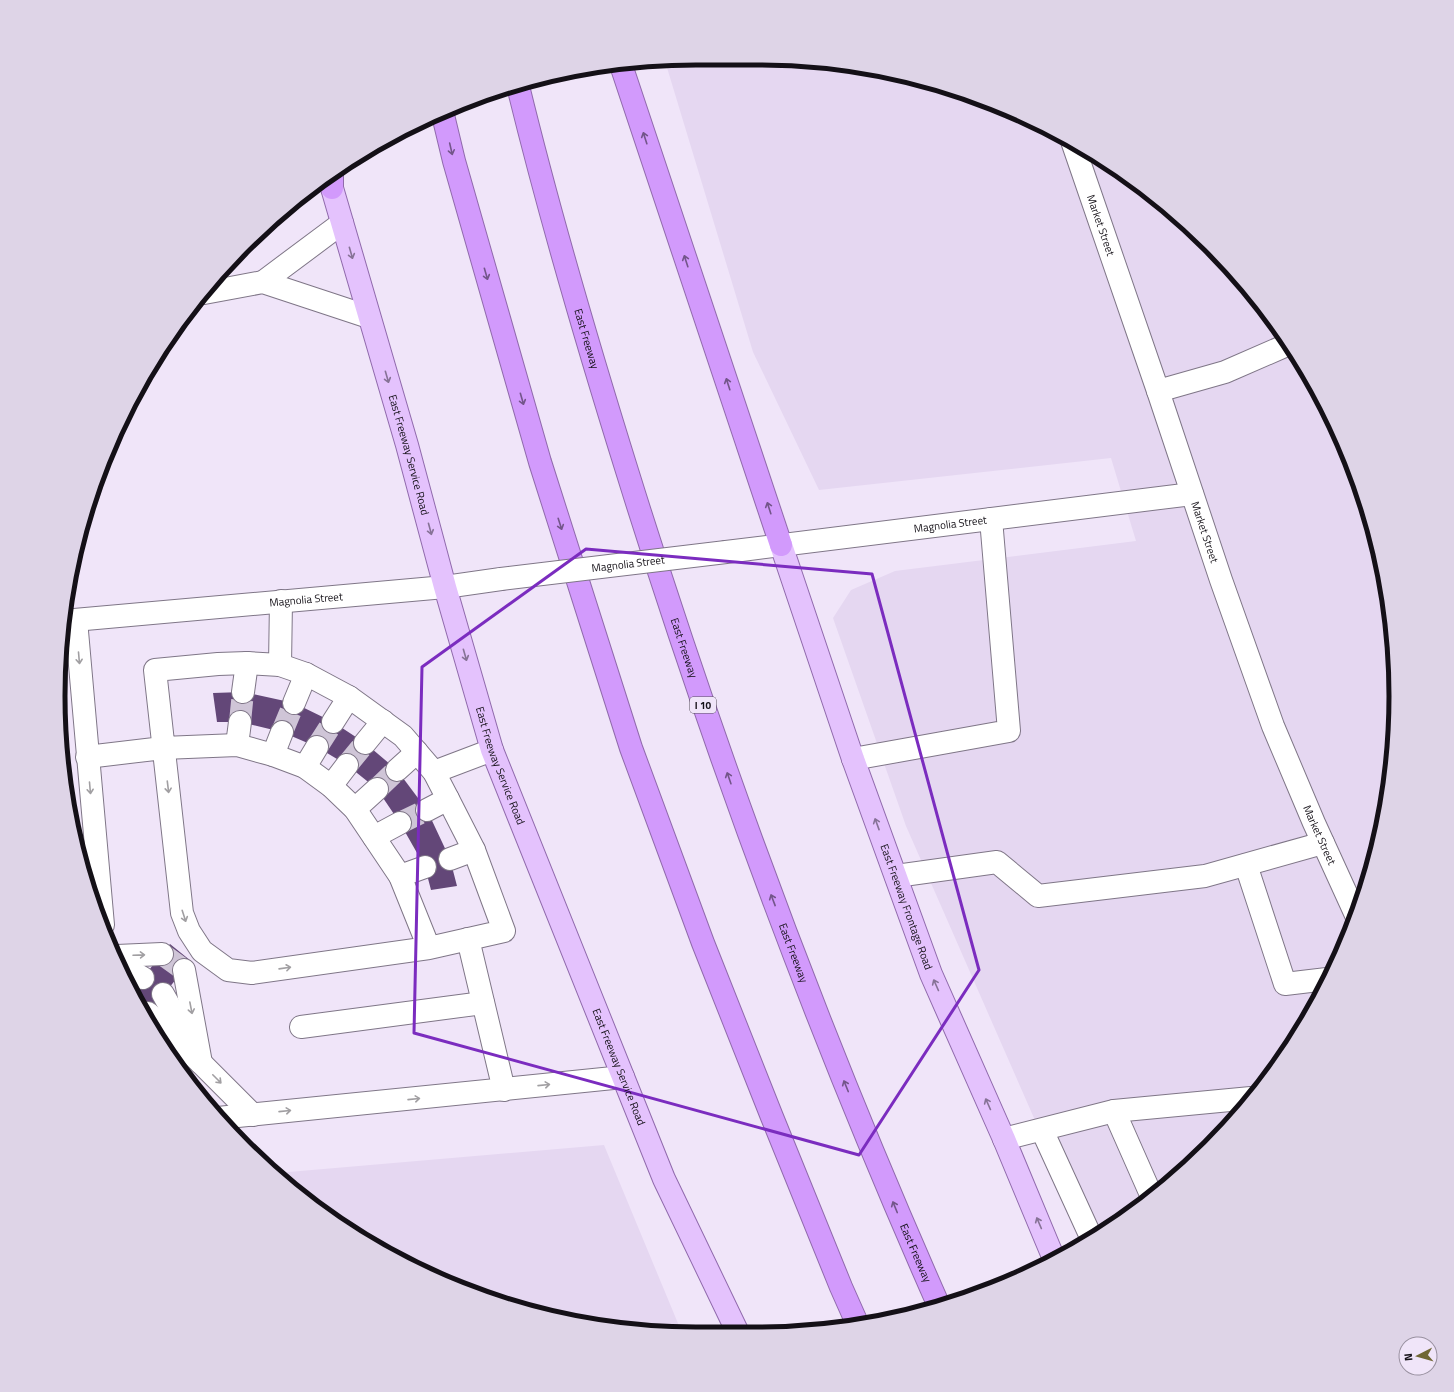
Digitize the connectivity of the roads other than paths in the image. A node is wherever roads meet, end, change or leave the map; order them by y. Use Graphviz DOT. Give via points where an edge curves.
graph roads {
  1 [pos="623,69"];
  2 [pos="519,91"];
  3 [pos="444,118"];
  4 [pos="1075,151"];
  5 [pos="331,181"];
  6 [pos="342,223"];
  7 [pos="263,282"];
  8 [pos="212,291"];
  9 [pos="369,317"];
  10 [pos="1284,346"];
  11 [pos="1158,391"];
  12 [pos="1192,494"];
  13 [pos="991,519"];
  14 [pos="781,545"];
  15 [pos="445,586"];
  16 [pos="281,601"];
  17 [pos="69,620"];
  18 [pos="69,622"];
  19 [pos="247,663"];
  20 [pos="280,665"];
  21 [pos="306,674"];
  22 [pos="243,692"];
  23 [pos="349,697"];
  24 [pos="294,703"];
  25 [pos="383,721"];
  26 [pos="240,722"];
  27 [pos="333,722"];
  28 [pos="282,732"];
  29 [pos="365,743"];
  30 [pos="237,745"];
  31 [pos="317,747"];
  32 [pos="163,748"];
  33 [pos="492,750"];
  34 [pos="417,752"];
  35 [pos="273,755"];
  36 [pos="87,757"];
  37 [pos="853,759"];
  38 [pos="347,765"];
  39 [pos="305,767"];
  40 [pos="397,770"];
  41 [pos="434,772"];
  42 [pos="331,786"];
  43 [pos="377,789"];
  44 [pos="448,799"];
  45 [pos="355,809"];
  46 [pos="427,810"];
  47 [pos="400,823"];
  48 [pos="374,837"];
  49 [pos="1323,842"];
  50 [pos="474,850"];
  51 [pos="450,859"];
  52 [pos="1246,864"];
  53 [pos="425,867"];
  54 [pos="400,876"];
  55 [pos="896,876"];
  56 [pos="101,907"];
  57 [pos="1353,908"];
  58 [pos="468,939"];
  59 [pos="429,948"];
  60 [pos="162,954"];
  61 [pos="121,956"];
  62 [pos="127,969"];
  63 [pos="184,970"];
  64 [pos="143,978"];
  65 [pos="1321,980"];
  66 [pos="163,994"];
  67 [pos="483,1003"];
  68 [pos="154,1019"];
  69 [pos="301,1027"];
  70 [pos="174,1052"];
  71 [pos="182,1062"];
  72 [pos="201,1063"];
  73 [pos="623,1076"];
  74 [pos="504,1090"];
  75 [pos="1243,1099"];
  76 [pos="1114,1111"];
  77 [pos="253,1115"];
  78 [pos="227,1117"];
  79 [pos="1042,1130"];
  80 [pos="1004,1139"];
  81 [pos="1149,1191"];
  82 [pos="1089,1233"];
  83 [pos="1052,1254"];
  84 [pos="937,1301"];
  85 [pos="855,1320"];
  86 [pos="735,1327"];
  14 -- 1 [label="highway, one-way"];
  84 -- 2 [label="highway, East Freeway / I 10, one-way" via="901,1221 818,1018 754,848 687,658 595,367"];
  3 -- 85 [label="highway, one-way" via="540,462 632,748 706,950"];
  4 -- 11 [label="street, Market Street"];
  5 -- 6 [label="main road, East Freeway Service Road"];
  6 -- 7 [label="street"];
  6 -- 9 [label="main road, East Freeway Service Road, one-way"];
  7 -- 8 [label="street"];
  7 -- 9 [label="street"];
  9 -- 15 [label="main road, East Freeway Service Road, one-way"];
  10 -- 11 [label="street" via="1225,372"];
  11 -- 12 [label="street, Market Street"];
  12 -- 13 [label="street, Magnolia Street"];
  12 -- 49 [label="street, Market Street" via="1273,726"];
  13 -- 14 [label="street, Magnolia Street"];
  13 -- 37 [label="street" via="1009,731"];
  14 -- 15 [label="street, Magnolia Street, bridge"];
  14 -- 37 [label="main road, East Freeway Frontage Road"];
  15 -- 16 [label="street, Magnolia Street"];
  15 -- 33 [label="main road, East Freeway Service Road, one-way"];
  16 -- 17 [label="street, Magnolia Street"];
  16 -- 20 [label="street"];
  18 -- 36 [label="street, one-way"];
  19 -- 20 [label="street"];
  19 -- 22 [label="street"];
  19 -- 32 [label="street" via="155,670"];
  20 -- 21 [label="street"];
  21 -- 23 [label="street"];
  21 -- 24 [label="street"];
  23 -- 25 [label="street"];
  23 -- 27 [label="street"];
  25 -- 29 [label="street"];
  25 -- 34 [label="street" via="403,736"];
  26 -- 30 [label="street"];
  28 -- 35 [label="street"];
  30 -- 32 [label="street"];
  30 -- 35 [label="street"];
  31 -- 39 [label="street"];
  32 -- 36 [label="street"];
  32 -- 59 [label="street, one-way" via="182,913 189,931 202,951 228,970 252,973"];
  33 -- 41 [label="street"];
  33 -- 73 [label="main road, East Freeway Service Road"];
  34 -- 40 [label="street"];
  34 -- 41 [label="street"];
  35 -- 39 [label="street"];
  36 -- 56 [label="street, one-way"];
  55 -- 37 [label="main road, East Freeway Frontage Road, one-way"];
  38 -- 42 [label="street"];
  39 -- 42 [label="street"];
  41 -- 44 [label="street"];
  42 -- 45 [label="street"];
  43 -- 45 [label="street"];
  44 -- 46 [label="street"];
  44 -- 50 [label="street"];
  45 -- 48 [label="street"];
  47 -- 48 [label="street"];
  48 -- 54 [label="street"];
  49 -- 52 [label="street"];
  49 -- 57 [label="street, Market Street"];
  50 -- 51 [label="street"];
  50 -- 58 [label="street" via="504,931"];
  52 -- 55 [label="street" via="1205,876 1038,896 997,862"];
  52 -- 65 [label="street" via="1285,984"];
  53 -- 54 [label="street"];
  54 -- 59 [label="street"];
  80 -- 55 [label="main road, East Freeway Frontage Road, one-way" via="931,974"];
  58 -- 59 [label="street"];
  58 -- 67 [label="street"];
  61 -- 60 [label="street, one-way"];
  62 -- 64 [label="street"];
  63 -- 72 [label="street, one-way"];
  66 -- 72 [label="street"];
  67 -- 69 [label="street"];
  67 -- 74 [label="street"];
  68 -- 72 [label="street"];
  70 -- 72 [label="street"];
  71 -- 72 [label="street"];
  72 -- 77 [label="street, one-way"];
  74 -- 73 [label="street, one-way"];
  73 -- 86 [label="main road, East Freeway Service Road" via="664,1179"];
  77 -- 74 [label="street, one-way"];
  75 -- 76 [label="street"];
  76 -- 79 [label="street"];
  76 -- 81 [label="street"];
  77 -- 78 [label="street"];
  79 -- 80 [label="street"];
  79 -- 82 [label="street"];
  83 -- 80 [label="main road, East Freeway Frontage Road, one-way"];
}
